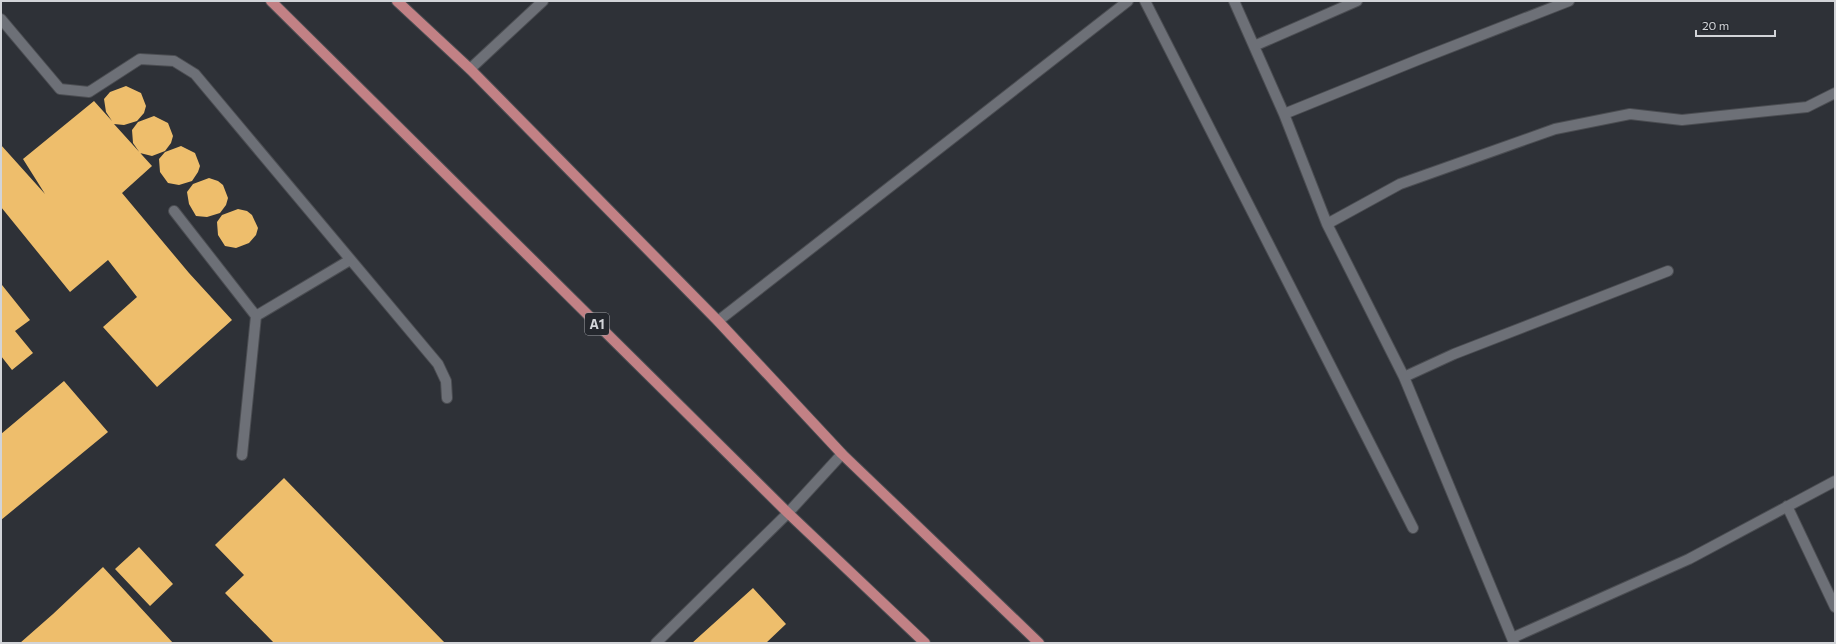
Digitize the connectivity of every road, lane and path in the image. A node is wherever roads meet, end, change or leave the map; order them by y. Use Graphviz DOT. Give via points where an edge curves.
graph roads {
  1 [pos="271,1"];
  2 [pos="397,1"];
  3 [pos="543,1"];
  4 [pos="1128,1"];
  5 [pos="1144,1"];
  6 [pos="1234,1"];
  7 [pos="1357,1"];
  8 [pos="1569,1"];
  9 [pos="1,19"];
  10 [pos="1254,46"];
  11 [pos="470,69"];
  12 [pos="1835,93"];
  13 [pos="1284,114"];
  14 [pos="174,211"];
  15 [pos="1327,224"];
  16 [pos="350,260"];
  17 [pos="1668,271"];
  18 [pos="256,316"];
  19 [pos="718,321"];
  20 [pos="1404,376"];
  21 [pos="447,398"];
  22 [pos="842,454"];
  23 [pos="242,455"];
  24 [pos="1835,481"];
  25 [pos="1787,506"];
  26 [pos="788,513"];
  27 [pos="1413,528"];
  28 [pos="1835,607"];
  29 [pos="1513,640"];
  30 [pos="656,643"];
  31 [pos="925,643"];
  32 [pos="1039,643"];
  1 -- 26 [label="main road, A1"];
  2 -- 11 [label="main road"];
  3 -- 11 [label="street"];
  4 -- 19 [label="street"];
  5 -- 27 [label="street"];
  6 -- 10 [label="street"];
  7 -- 10 [label="street"];
  8 -- 13 [label="street"];
  9 -- 16 [label="street" via="60,89 89,92 140,58 174,62 195,74"];
  10 -- 13 [label="street"];
  11 -- 19 [label="main road"];
  12 -- 15 [label="street" via="1808,107 1682,120 1630,114 1555,129 1400,184"];
  13 -- 15 [label="street"];
  14 -- 18 [label="street"];
  15 -- 20 [label="street"];
  16 -- 18 [label="street"];
  16 -- 21 [label="street" via="438,364 446,381"];
  17 -- 20 [label="street"];
  18 -- 23 [label="street"];
  19 -- 22 [label="main road"];
  20 -- 29 [label="street"];
  22 -- 26 [label="street"];
  22 -- 32 [label="main road"];
  24 -- 25 [label="street"];
  25 -- 28 [label="street"];
  25 -- 29 [label="street" via="1689,560"];
  26 -- 30 [label="street"];
  26 -- 31 [label="main road, A1"];
}
